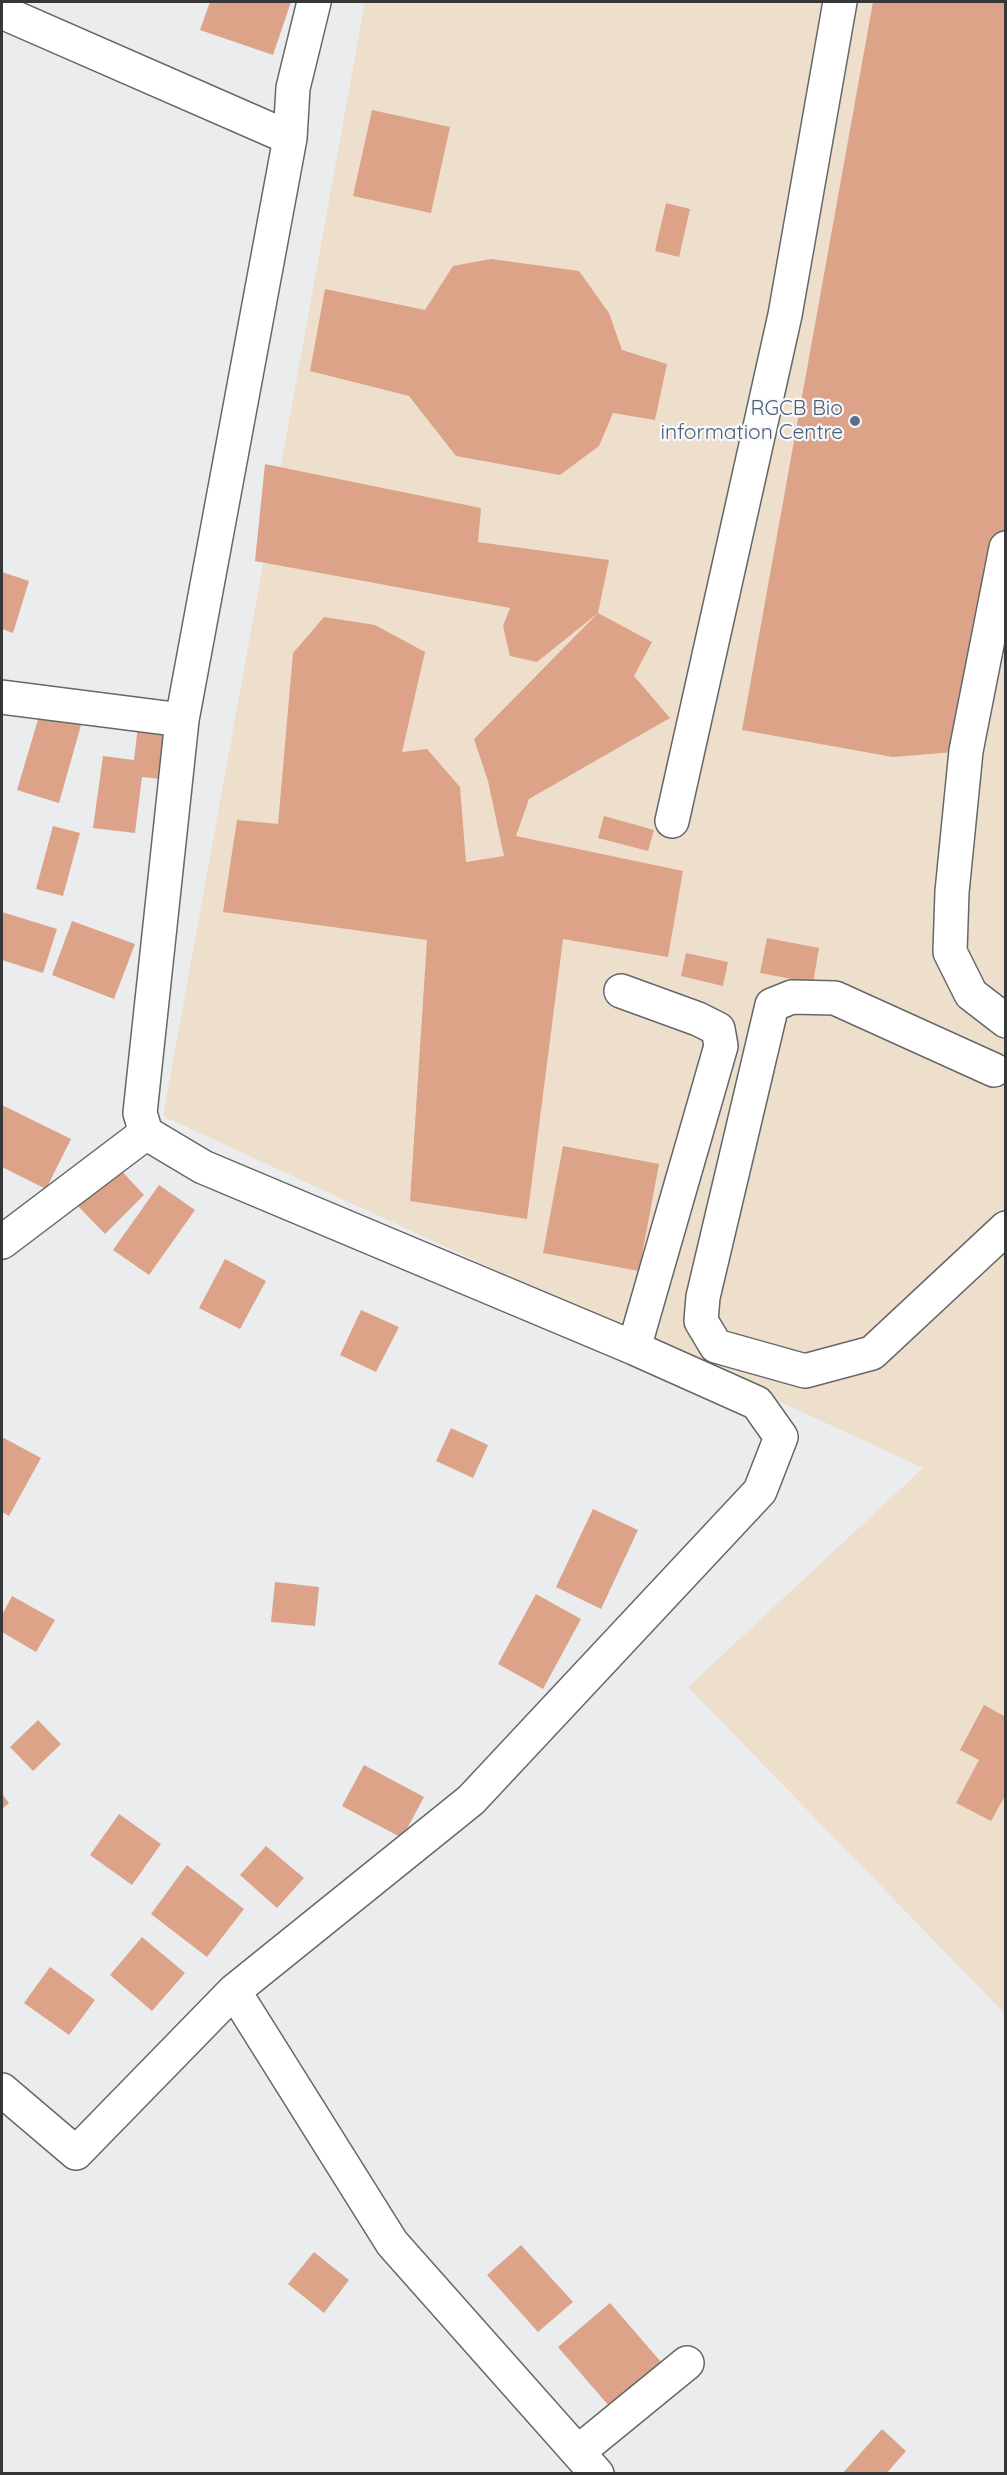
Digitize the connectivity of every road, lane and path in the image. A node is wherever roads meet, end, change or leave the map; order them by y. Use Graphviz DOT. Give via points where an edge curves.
graph roads {
  1 [pos="314,2"];
  2 [pos="840,2"];
  3 [pos="2,12"];
  4 [pos="290,138"];
  5 [pos="1005,548"];
  6 [pos="2,697"];
  7 [pos="182,720"];
  8 [pos="672,821"];
  9 [pos="621,991"];
  10 [pos="1005,1021"];
  11 [pos="994,1070"];
  12 [pos="146,1132"];
  13 [pos="1005,1228"];
  14 [pos="2,1242"];
  15 [pos="634,1348"];
  16 [pos="234,1991"];
  17 [pos="2,2090"];
  18 [pos="687,2363"];
  19 [pos="588,2463"];
  1 -- 4 [label="street" via="293,88"];
  2 -- 8 [label="street" via="785,315"];
  3 -- 4 [label="street"];
  4 -- 7 [label="street"];
  5 -- 10 [label="street" via="966,750 950,952 971,994"];
  6 -- 7 [label="street"];
  7 -- 12 [label="street" via="140,1113"];
  9 -- 15 [label="street" via="718,1029 721,1046"];
  11 -- 13 [label="street" via="835,999 792,997 772,1005 703,1297 701,1321 716,1346 805,1371 872,1353"];
  12 -- 14 [label="street"];
  12 -- 15 [label="street" via="203,1167"];
  15 -- 16 [label="street" via="757,1403 781,1437 760,1491 471,1800"];
  16 -- 17 [label="street" via="76,2153"];
  16 -- 19 [label="street" via="392,2243"];
  18 -- 19 [label="street"];
}
